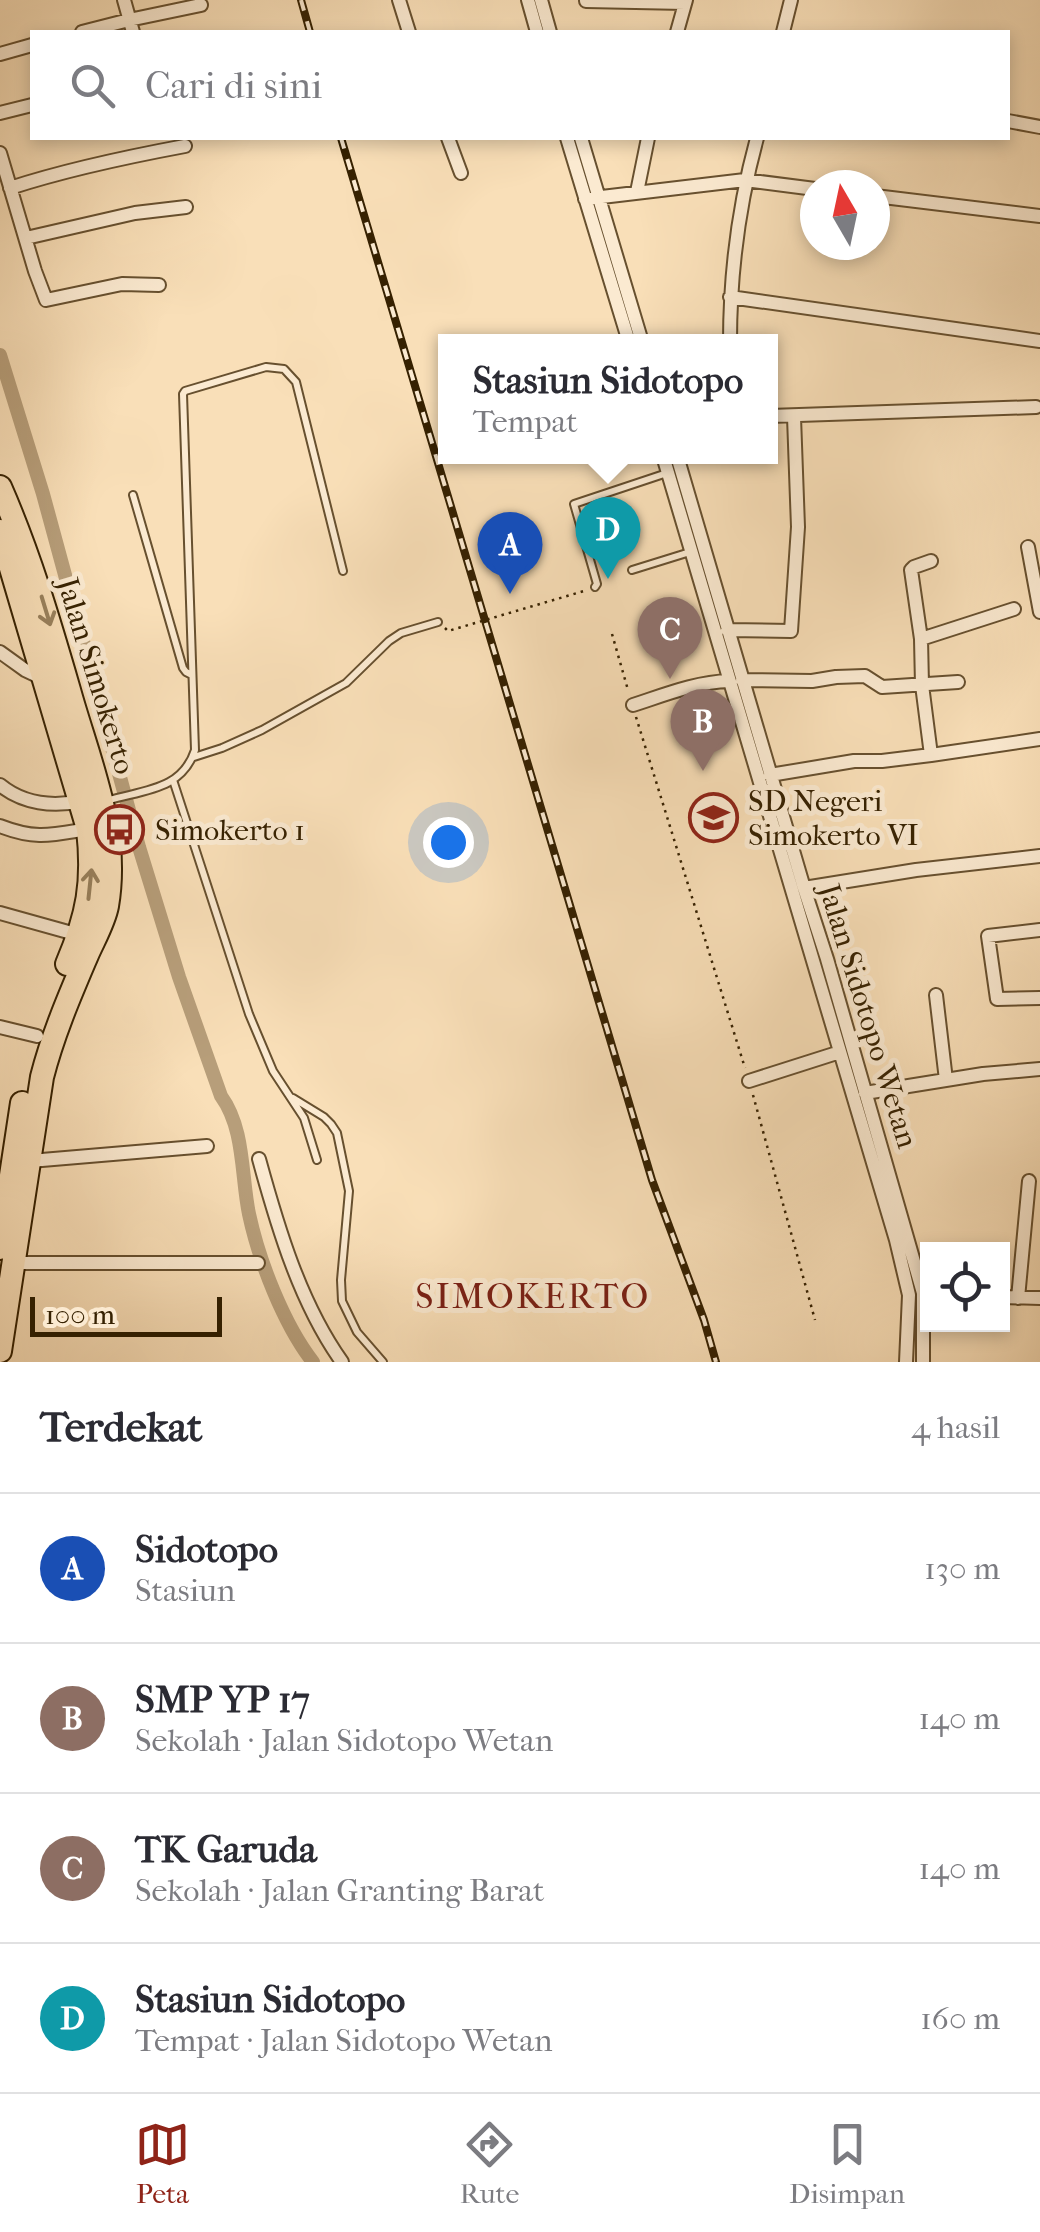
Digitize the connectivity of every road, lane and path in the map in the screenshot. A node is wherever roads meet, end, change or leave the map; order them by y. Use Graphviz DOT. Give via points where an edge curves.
graph roads {
  1 [pos="124,0"];
  2 [pos="399,0"];
  3 [pos="528,0"];
  4 [pos="541,0"];
  5 [pos="790,0"];
  6 [pos="586,1"];
  7 [pos="686,2"];
  8 [pos="201,4"];
  9 [pos="131,26"];
  10 [pos="98,30"];
  11 [pos="409,30"];
  12 [pos="536,30"];
  13 [pos="549,30"];
  14 [pos="678,30"];
  15 [pos="783,30"];
  16 [pos="30,46"];
  17 [pos="0,54"];
  18 [pos="30,106"];
  19 [pos="0,113"];
  20 [pos="1010,121"];
  21 [pos="1040,127"];
  22 [pos="449,140"];
  23 [pos="568,140"];
  24 [pos="581,140"];
  25 [pos="648,140"];
  26 [pos="756,140"];
  27 [pos="186,146"];
  28 [pos="0,153"];
  29 [pos="461,173"];
  30 [pos="745,180"];
  31 [pos="6,182"];
  32 [pos="800,186"];
  33 [pos="638,192"];
  34 [pos="592,198"];
  35 [pos="890,198"];
  36 [pos="186,207"];
  37 [pos="1040,216"];
  38 [pos="26,238"];
  39 [pos="159,285"];
  40 [pos="730,297"];
  41 [pos="628,334"];
  42 [pos="639,334"];
  43 [pos="730,334"];
  44 [pos="1040,341"];
  45 [pos="1036,406"];
  46 [pos="778,416"];
  47 [pos="794,416"];
  48 [pos="665,464"];
  49 [pos="678,464"];
  50 [pos="667,472"];
  51 [pos="0,487"];
  52 [pos="133,495"];
  53 [pos="0,530"];
  54 [pos="1028,546"];
  55 [pos="691,552"];
  56 [pos="931,561"];
  57 [pos="632,570"];
  58 [pos="344,572"];
  59 [pos="595,587"];
  60 [pos="1014,609"];
  61 [pos="1040,612"];
  62 [pos="438,622"];
  63 [pos="727,630"];
  64 [pos="612,634"];
  65 [pos="921,639"];
  66 [pos="0,652"];
  67 [pos="192,675"];
  68 [pos="46,680"];
  69 [pos="736,681"];
  70 [pos="958,682"];
  71 [pos="922,684"];
  72 [pos="633,705"];
  73 [pos="1040,738"];
  74 [pos="931,755"];
  75 [pos="192,758"];
  76 [pos="770,775"];
  77 [pos="173,780"];
  78 [pos="0,785"];
  79 [pos="100,800"];
  80 [pos="0,826"];
  81 [pos="88,829"];
  82 [pos="1040,856"];
  83 [pos="804,888"];
  84 [pos="0,914"];
  85 [pos="1040,930"];
  86 [pos="79,936"];
  87 [pos="821,961"];
  88 [pos="936,995"];
  89 [pos="1040,998"];
  90 [pos="0,1026"];
  91 [pos="38,1036"];
  92 [pos="840,1052"];
  93 [pos="1040,1069"];
  94 [pos="946,1080"];
  95 [pos="749,1081"];
  96 [pos="864,1093"];
  97 [pos="288,1095"];
  98 [pos="207,1146"];
  99 [pos="259,1159"];
  100 [pos="317,1160"];
  101 [pos="30,1161"];
  102 [pos="1029,1181"];
  103 [pos="14,1211"];
  104 [pos="7,1255"];
  105 [pos="258,1262"];
  106 [pos="920,1294"];
  107 [pos="1010,1298"];
  108 [pos="1018,1298"];
  109 [pos="1040,1298"];
  110 [pos="815,1320"];
  111 [pos="922,1332"];
  112 [pos="0,1351"];
  113 [pos="342,1362"];
  114 [pos="383,1362"];
  115 [pos="906,1362"];
  116 [pos="923,1362"];
  1 -- 9 [label="street"];
  2 -- 11 [label="street"];
  3 -- 12 [label="street"];
  4 -- 13 [label="street"];
  5 -- 15 [label="street"];
  6 -- 7 [label="street"];
  7 -- 14 [label="street"];
  8 -- 9 [label="street"];
  9 -- 10 [label="street"];
  16 -- 17 [label="street"];
  18 -- 19 [label="street"];
  20 -- 21 [label="street"];
  22 -- 29 [label="street"];
  23 -- 34 [label="street"];
  24 -- 34 [label="street"];
  25 -- 33 [label="street"];
  26 -- 30 [label="street"];
  27 -- 31 [label="street"];
  28 -- 31 [label="street"];
  30 -- 32 [label="street"];
  30 -- 33 [label="street"];
  30 -- 40 [label="street"];
  31 -- 38 [label="street"];
  33 -- 34 [label="street"];
  34 -- 41 [label="street"];
  34 -- 42 [label="street"];
  35 -- 37 [label="street"];
  36 -- 38 [label="street"];
  38 -- 39 [label="street" via="50,300 110,286"];
  40 -- 43 [label="street"];
  40 -- 44 [label="street"];
  45 -- 47 [label="street"];
  46 -- 47 [label="street"];
  47 -- 63 [label="street" via="798,527 790,632"];
  48 -- 50 [label="street, Jalan Sidotopo Wetan"];
  49 -- 63 [label="street, Jalan Sidotopo Wetan"];
  50 -- 55 [label="street, Jalan Sidotopo Wetan"];
  50 -- 59 [label="lane" via="574,504"];
  51 -- 79 [label="highway, Jalan Simokerto, one-way" via="45,607"];
  52 -- 67 [label="lane" via="184,668"];
  53 -- 68 [label="highway, Jalan Simokerto"];
  54 -- 61 [label="street"];
  55 -- 57 [label="lane"];
  55 -- 69 [label="street, Jalan Sidotopo Wetan"];
  56 -- 65 [label="street" via="911,570"];
  58 -- 67 [label="lane" via="296,382 284,369 266,367 185,391"];
  59 -- 62 [label="path" via="452,630"];
  60 -- 65 [label="street"];
  62 -- 75 [label="lane" via="388,640 346,683 280,720"];
  63 -- 69 [label="street, Jalan Sidotopo Wetan"];
  64 -- 72 [label="path"];
  65 -- 71 [label="street"];
  66 -- 68 [label="street"];
  67 -- 75 [label="lane"];
  68 -- 79 [label="highway, Jalan Simokerto"];
  69 -- 71 [label="street" via="865,676 882,688"];
  69 -- 72 [label="street"];
  69 -- 76 [label="street, Jalan Sidotopo Wetan"];
  69 -- 87 [label="street, Jalan Sidotopo Wetan"];
  70 -- 71 [label="street"];
  71 -- 74 [label="street"];
  72 -- 95 [label="path"];
  73 -- 74 [label="street"];
  74 -- 76 [label="street"];
  75 -- 77 [label="lane"];
  76 -- 83 [label="street, Jalan Sidotopo Wetan"];
  77 -- 79 [label="lane"];
  77 -- 97 [label="lane" via="249,1014"];
  78 -- 79 [label="street" via="46,805"];
  79 -- 81 [label="highway, Jalan Simokerto"];
  79 -- 101 [label="highway, Jalan Simokerto" via="112,869 106,911 50,1044"];
  80 -- 81 [label="street" via="36,836"];
  86 -- 81 [label="highway, Jalan Simokerto, one-way" via="90,891"];
  82 -- 83 [label="street"];
  83 -- 87 [label="street, Jalan Sidotopo Wetan"];
  84 -- 86 [label="street"];
  85 -- 89 [label="street" via="988,936 997,999"];
  86 -- 91 [label="highway, Jalan Simokerto"];
  87 -- 92 [label="street, Jalan Sidotopo Wetan"];
  87 -- 96 [label="street, Jalan Sidotopo Wetan"];
  88 -- 94 [label="street"];
  90 -- 91 [label="street"];
  91 -- 103 [label="highway, Jalan Simokerto" via="27,1074"];
  92 -- 95 [label="street"];
  92 -- 106 [label="street, Jalan Sidotopo Wetan" via="896,1240"];
  93 -- 94 [label="street"];
  94 -- 96 [label="street"];
  95 -- 110 [label="path"];
  96 -- 106 [label="street, Jalan Sidotopo Wetan"];
  97 -- 100 [label="lane" via="304,1118"];
  97 -- 114 [label="lane" via="324,1117 336,1133 349,1191 342,1301"];
  98 -- 101 [label="street"];
  99 -- 113 [label="street" via="302,1289"];
  101 -- 103 [label="highway, Jalan Simokerto"];
  102 -- 108 [label="street"];
  103 -- 104 [label="highway, Jalan Simokerto"];
  104 -- 105 [label="street"];
  104 -- 112 [label="highway, Jalan Simokerto"];
  106 -- 115 [label="street, Jalan Sidotopo Wetan"];
  107 -- 108 [label="street"];
  108 -- 109 [label="street"];
  111 -- 116 [label="street, Jalan Sidotopo Wetan"];
}
